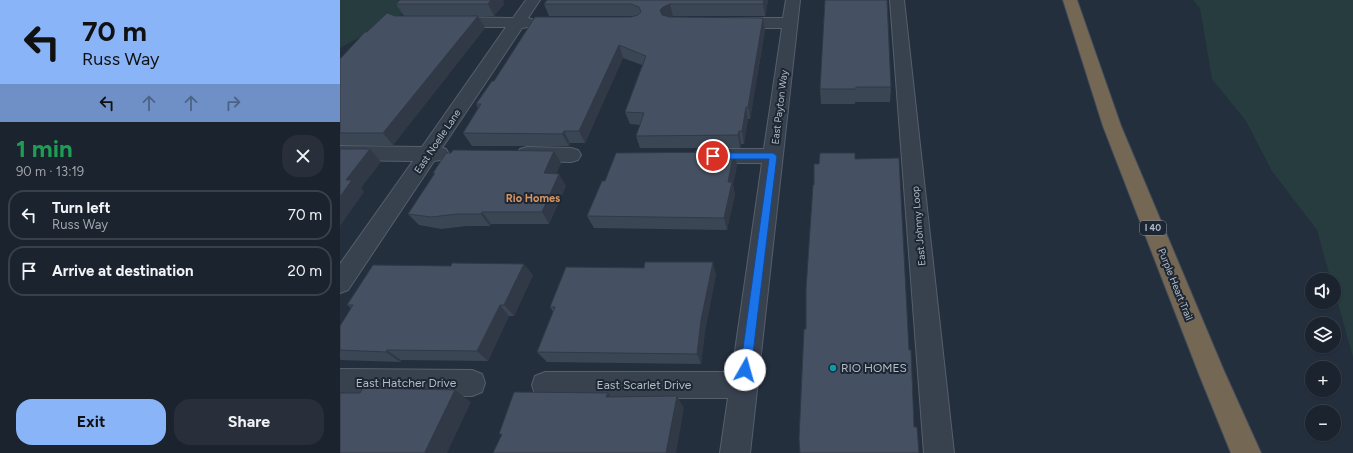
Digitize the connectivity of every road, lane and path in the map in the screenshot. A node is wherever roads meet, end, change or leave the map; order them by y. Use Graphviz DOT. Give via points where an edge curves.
graph roads {
  1 [pos="533,0"];
  2 [pos="793,0"];
  3 [pos="897,0"];
  4 [pos="1070,0"];
  5 [pos="435,22"];
  6 [pos="518,23"];
  7 [pos="541,23"];
  8 [pos="720,23"];
  9 [pos="790,23"];
  10 [pos="340,153"];
  11 [pos="428,154"];
  12 [pos="460,154"];
  13 [pos="508,154"];
  14 [pos="571,155"];
  15 [pos="686,156"];
  16 [pos="773,156"];
  17 [pos="340,283"];
  18 [pos="340,382"];
  19 [pos="472,383"];
  20 [pos="545,385"];
  21 [pos="743,385"];
  22 [pos="735,453"];
  23 [pos="939,453"];
  24 [pos="1246,453"];
  1 -- 6 [label="street, East Noelle Lane"];
  2 -- 9 [label="street, East Payton Way"];
  3 -- 23 [label="street, East Johnny Loop"];
  4 -- 24 [label="highway, Purple Heart Trail / I 40" via="1112,126"];
  5 -- 6 [label="street"];
  6 -- 7 [label="street"];
  6 -- 11 [label="street, East Noelle Lane"];
  8 -- 9 [label="street"];
  9 -- 16 [label="street, East Payton Way"];
  10 -- 11 [label="street"];
  11 -- 12 [label="street"];
  11 -- 17 [label="street, East Noelle Lane"];
  13 -- 14 [label="street"];
  15 -- 16 [label="street"];
  16 -- 21 [label="street, East Payton Way"];
  18 -- 19 [label="street, East Hatcher Drive"];
  20 -- 21 [label="street, East Scarlet Drive"];
  21 -- 22 [label="street, East Payton Way"];
}
